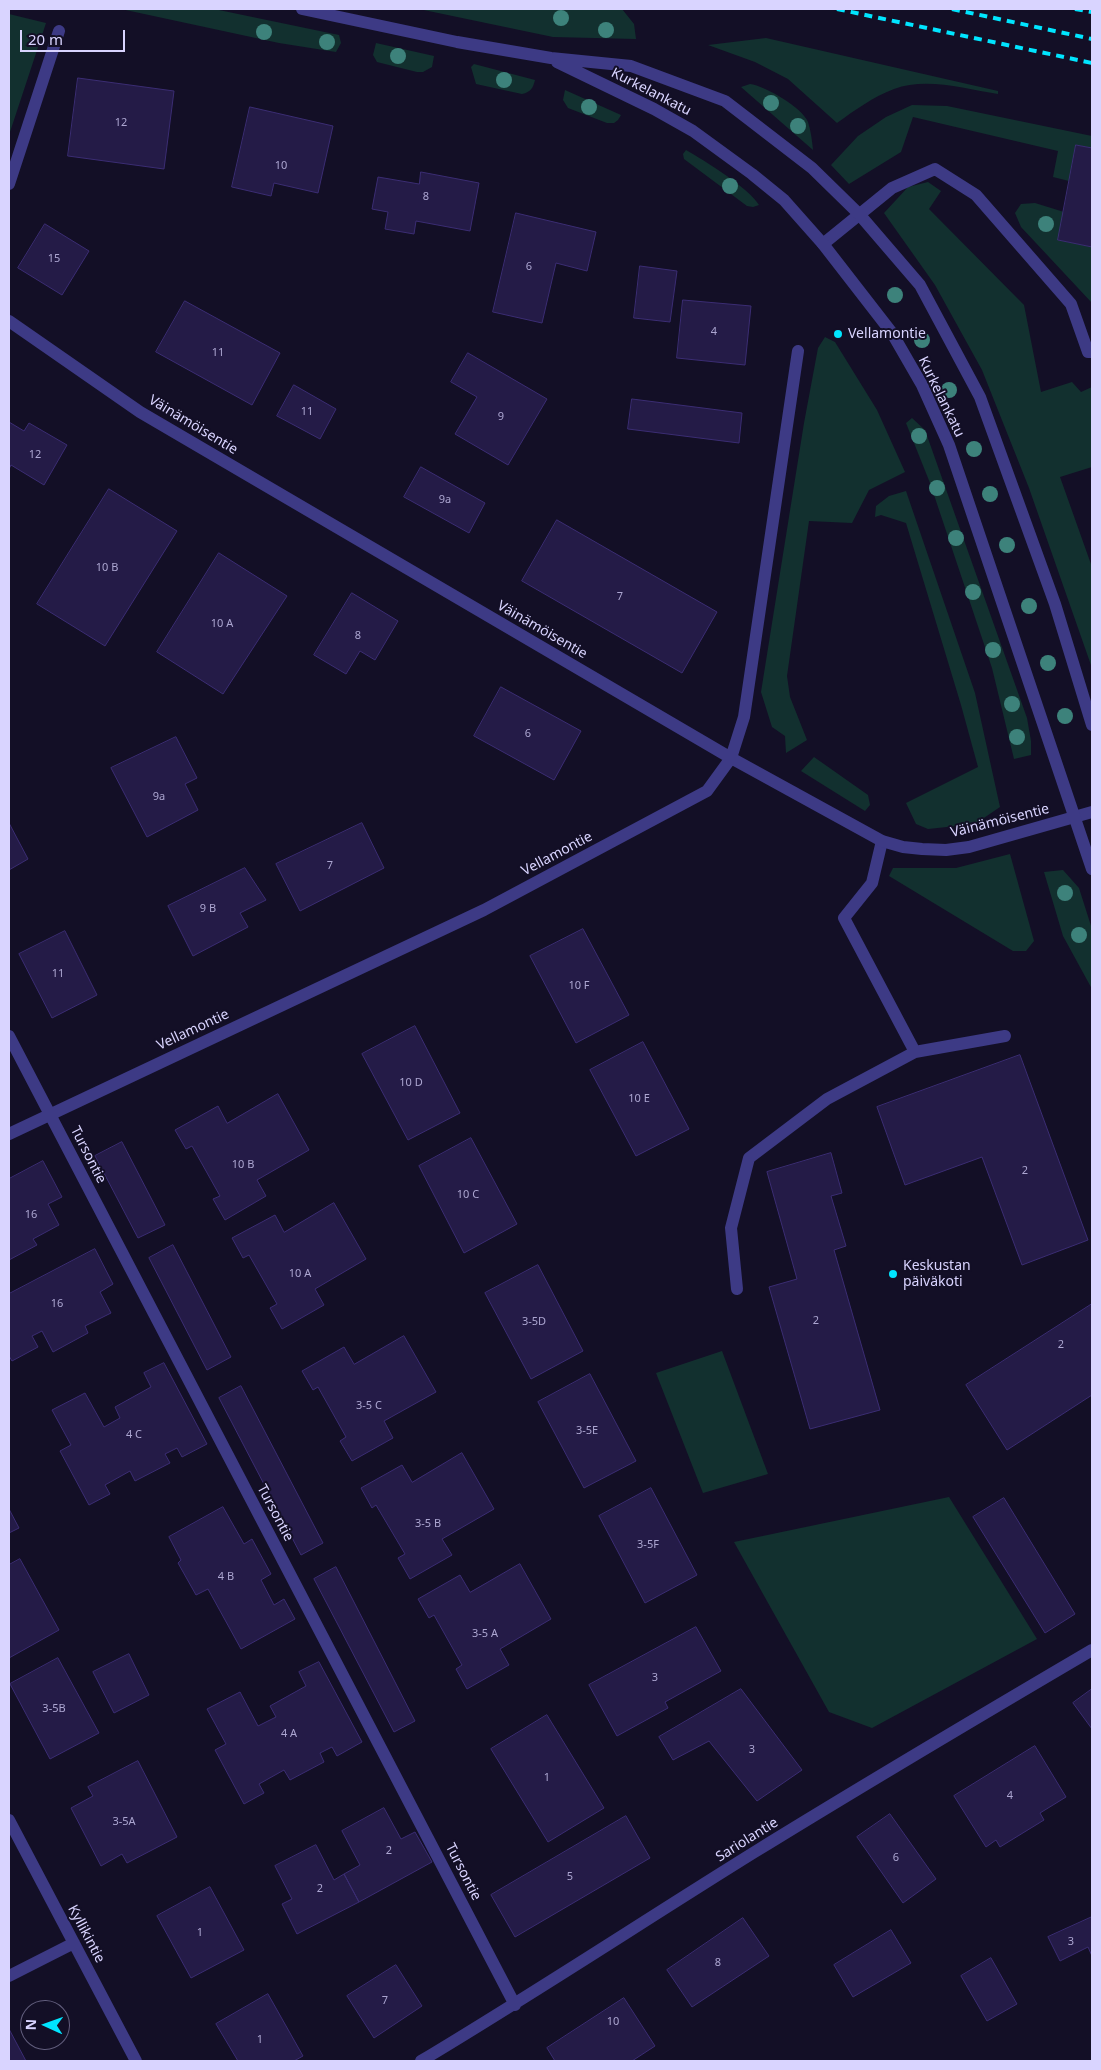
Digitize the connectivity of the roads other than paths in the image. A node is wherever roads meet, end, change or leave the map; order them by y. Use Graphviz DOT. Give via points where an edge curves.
graph roads {
  1 [pos="302,9"];
  2 [pos="59,31"];
  3 [pos="550,58"];
  4 [pos="9,184"];
  5 [pos="860,214"];
  6 [pos="823,244"];
  7 [pos="9,321"];
  8 [pos="798,351"];
  9 [pos="1092,352"];
  10 [pos="1092,725"];
  11 [pos="731,758"];
  12 [pos="1092,812"];
  13 [pos="1074,818"];
  14 [pos="882,841"];
  15 [pos="1092,869"];
  16 [pos="9,1036"];
  17 [pos="1005,1036"];
  18 [pos="915,1052"];
  19 [pos="50,1114"];
  20 [pos="9,1134"];
  21 [pos="737,1289"];
  22 [pos="1092,1650"];
  23 [pos="9,1820"];
  24 [pos="74,1943"];
  25 [pos="9,1976"];
  26 [pos="515,2005"];
  27 [pos="136,2061"];
  28 [pos="421,2061"];
  1 -- 3 [label="street, Kurkelankatu"];
  2 -- 4 [label="street"];
  3 -- 5 [label="street, Kurkelankatu" via="631,66 725,101 812,168"];
  3 -- 6 [label="street, Kurkelankatu" via="654,108 693,131 784,200"];
  5 -- 6 [label="street"];
  5 -- 9 [label="street" via="892,188 934,169 976,195 1071,304 1088,352"];
  5 -- 10 [label="street, Kurkelankatu" via="920,285 980,397 1055,604"];
  6 -- 13 [label="street, Kurkelankatu" via="892,334 922,385 949,445"];
  7 -- 11 [label="street, Väinämöisentie" via="140,412"];
  8 -- 11 [label="street, Vellamontie" via="744,718"];
  11 -- 14 [label="street, Väinämöisentie"];
  11 -- 19 [label="street, Vellamontie" via="708,791 484,910"];
  12 -- 13 [label="street, Väinämöisentie"];
  13 -- 14 [label="street, Väinämöisentie" via="946,850 903,847"];
  13 -- 15 [label="street, Kurkelankatu"];
  14 -- 18 [label="street" via="872,883 844,918"];
  16 -- 19 [label="street, Tursontie"];
  17 -- 18 [label="street"];
  18 -- 21 [label="street" via="827,1098 750,1158 731,1228"];
  19 -- 20 [label="street, Vellamontie"];
  19 -- 26 [label="street, Tursontie"];
  22 -- 26 [label="street, Sariolantie" via="752,1854"];
  23 -- 24 [label="street, Kyllikintie"];
  24 -- 25 [label="street"];
  24 -- 27 [label="street, Kyllikintie"];
  26 -- 28 [label="street, Sariolantie"];
}
